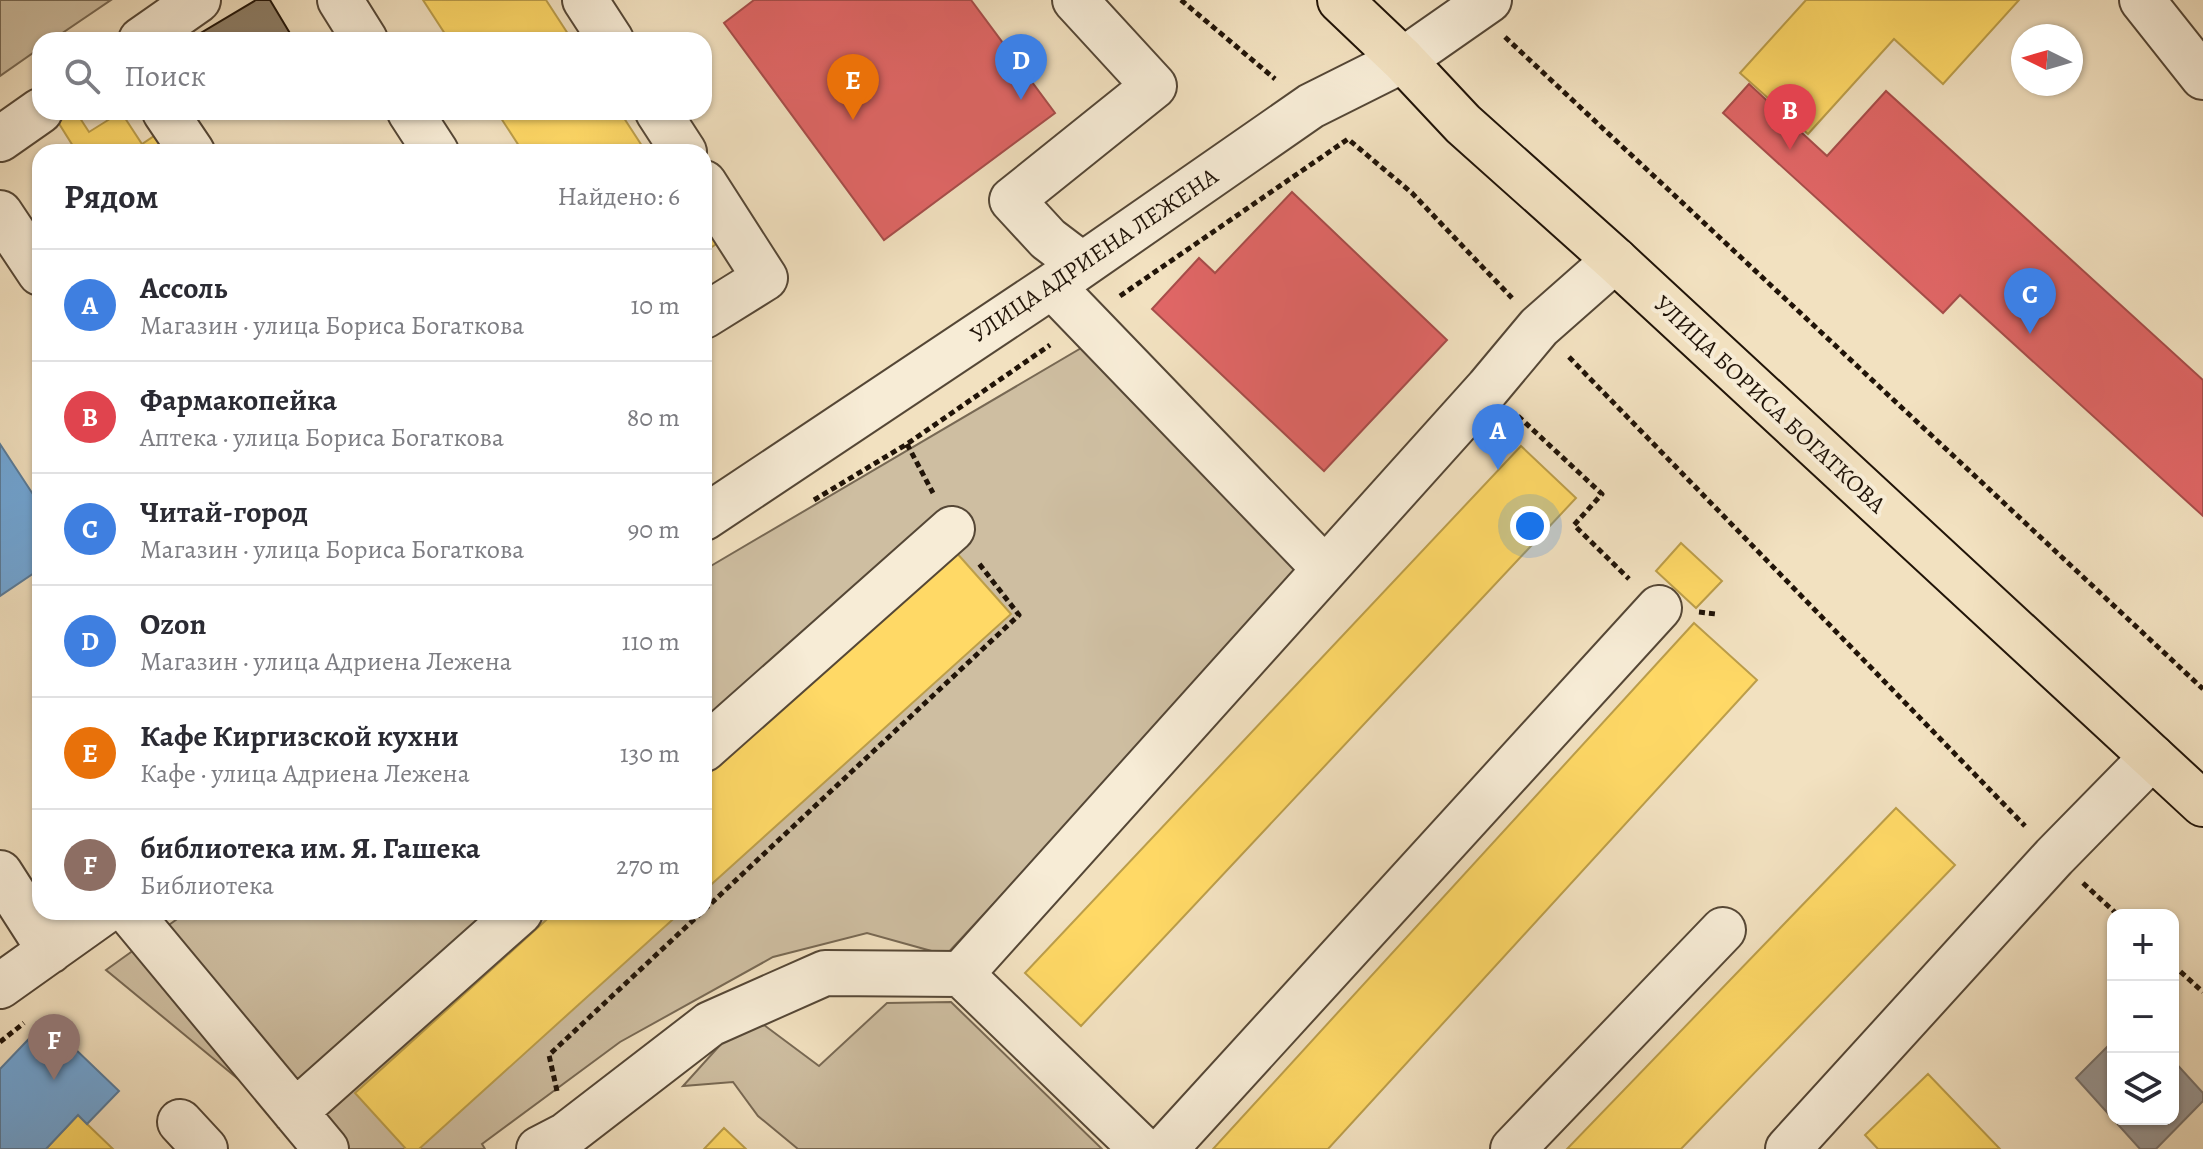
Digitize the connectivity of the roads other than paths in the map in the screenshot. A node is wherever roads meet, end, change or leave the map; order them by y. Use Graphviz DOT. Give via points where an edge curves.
graph roads {
  1 [pos="198,0"];
  2 [pos="340,0"];
  3 [pos="585,0"];
  4 [pos="1075,0"];
  5 [pos="1340,0"];
  6 [pos="2142,0"];
  7 [pos="1482,4"];
  8 [pos="152,32"];
  9 [pos="360,32"];
  10 [pos="606,32"];
  11 [pos="1403,60"];
  12 [pos="2203,77"];
  13 [pos="32,117"];
  14 [pos="170,120"];
  15 [pos="415,120"];
  16 [pos="663,120"];
  17 [pos="0,139"];
  18 [pos="187,144"];
  19 [pos="431,144"];
  20 [pos="679,144"];
  21 [pos="712,195"];
  22 [pos="0,213"];
  23 [pos="1615,260"];
  24 [pos="32,261"];
  25 [pos="1066,275"];
  26 [pos="712,311"];
  27 [pos="712,513"];
  28 [pos="952,529"];
  29 [pos="1324,568"];
  30 [pos="1659,608"];
  31 [pos="712,742"];
  32 [pos="2152,757"];
  33 [pos="2203,804"];
  34 [pos="0,873"];
  35 [pos="93,920"];
  36 [pos="136,920"];
  37 [pos="511,920"];
  38 [pos="1723,930"];
  39 [pos="50,951"];
  40 [pos="961,974"];
  41 [pos="0,986"];
  42 [pos="295,1112"];
  43 [pos="553,1142"];
  44 [pos="326,1149"];
  45 [pos="1142,1149"];
  46 [pos="1165,1149"];
  47 [pos="1513,1149"];
  48 [pos="1788,1149"];
  1 -- 8 [label="street"];
  2 -- 9 [label="street"];
  3 -- 10 [label="street"];
  4 -- 25 [label="street" via="1154,86 1012,200 1048,239"];
  5 -- 11 [label="main road, УЛИЦА БОРИСА БОГАТКОВА"];
  6 -- 12 [label="street"];
  7 -- 11 [label="street, УЛИЦА АДРИЕНА ЛЕЖЕНА"];
  11 -- 23 [label="main road, УЛИЦА БОРИСА БОГАТКОВА" via="1463,124"];
  11 -- 25 [label="street, УЛИЦА АДРИЕНА ЛЕЖЕНА" via="1311,106"];
  13 -- 17 [label="street"];
  14 -- 18 [label="street"];
  15 -- 19 [label="street"];
  16 -- 20 [label="street"];
  21 -- 26 [label="street" via="765,278"];
  22 -- 24 [label="street"];
  23 -- 29 [label="street" via="1539,327"];
  23 -- 32 [label="main road, УЛИЦА БОРИСА БОГАТКОВА"];
  25 -- 27 [label="street, УЛИЦА АДРИЕНА ЛЕЖЕНА"];
  25 -- 29 [label="street" via="1084,321"];
  28 -- 31 [label="street"];
  29 -- 40 [label="street"];
  30 -- 46 [label="street"];
  32 -- 33 [label="main road, УЛИЦА БОРИСА БОГАТКОВА"];
  32 -- 48 [label="street"];
  34 -- 39 [label="street"];
  35 -- 39 [label="street"];
  36 -- 42 [label="street"];
  37 -- 42 [label="street"];
  38 -- 47 [label="street"];
  39 -- 41 [label="street"];
  40 -- 43 [label="street" via="825,973 710,1024"];
  40 -- 45 [label="street"];
  42 -- 44 [label="street"];
}
